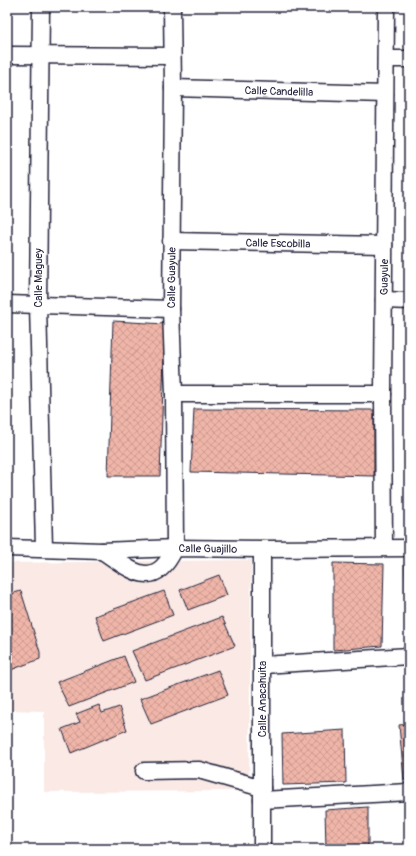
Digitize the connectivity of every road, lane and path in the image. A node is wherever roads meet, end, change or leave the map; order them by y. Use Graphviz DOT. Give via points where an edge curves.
graph roads {
  1 [pos="41,7"];
  2 [pos="172,7"];
  3 [pos="386,7"];
  4 [pos="7,55"];
  5 [pos="40,55"];
  6 [pos="172,56"];
  7 [pos="409,59"];
  8 [pos="386,60"];
  9 [pos="173,88"];
  10 [pos="385,94"];
  11 [pos="171,241"];
  12 [pos="384,245"];
  13 [pos="384,300"];
  14 [pos="409,301"];
  15 [pos="7,304"];
  16 [pos="38,304"];
  17 [pos="171,309"];
  18 [pos="174,394"];
  19 [pos="383,394"];
  20 [pos="384,547"];
  21 [pos="7,548"];
  22 [pos="44,548"];
  23 [pos="175,548"];
  24 [pos="409,548"];
  25 [pos="262,549"];
  26 [pos="102,550"];
  27 [pos="409,656"];
  28 [pos="262,665"];
  29 [pos="144,771"];
  30 [pos="409,792"];
  31 [pos="262,794"];
  32 [pos="262,849"];
  1 -- 5 [label="street, Calle Maguey"];
  2 -- 6 [label="street, Calle Guayule"];
  3 -- 8 [label="street, Guayule"];
  4 -- 5 [label="street"];
  5 -- 6 [label="street"];
  5 -- 16 [label="street, Calle Maguey"];
  6 -- 9 [label="street, Calle Guayule"];
  7 -- 8 [label="street"];
  8 -- 10 [label="street, Guayule"];
  9 -- 10 [label="street, Calle Candelilla"];
  9 -- 11 [label="street, Calle Guayule"];
  10 -- 12 [label="street, Guayule"];
  11 -- 12 [label="street, Calle Escobilla"];
  11 -- 17 [label="street, Calle Guayule"];
  12 -- 13 [label="street, Guayule"];
  13 -- 14 [label="street"];
  13 -- 19 [label="street, Guayule"];
  15 -- 16 [label="street"];
  16 -- 17 [label="street"];
  16 -- 22 [label="street, Calle Maguey"];
  17 -- 18 [label="street, Calle Guayule"];
  18 -- 19 [label="street"];
  18 -- 23 [label="street, Calle Guayule"];
  19 -- 20 [label="street, Guayule"];
  20 -- 24 [label="street, Calle Guajillo"];
  20 -- 25 [label="street, Calle Guajillo"];
  21 -- 22 [label="street, Calle Guajillo"];
  22 -- 26 [label="street, Calle Guajillo"];
  23 -- 25 [label="street, Calle Guajillo"];
  23 -- 26 [label="street, Calle Guajillo"];
  23 -- 26 [label="street" via="169,560 149,575 137,573"];
  25 -- 28 [label="street, Calle Anacahuita"];
  27 -- 28 [label="street"];
  28 -- 31 [label="street, Calle Anacahuita"];
  29 -- 31 [label="street" via="199,770"];
  30 -- 31 [label="street"];
  31 -- 32 [label="street, Calle Anacahuita"];
}
